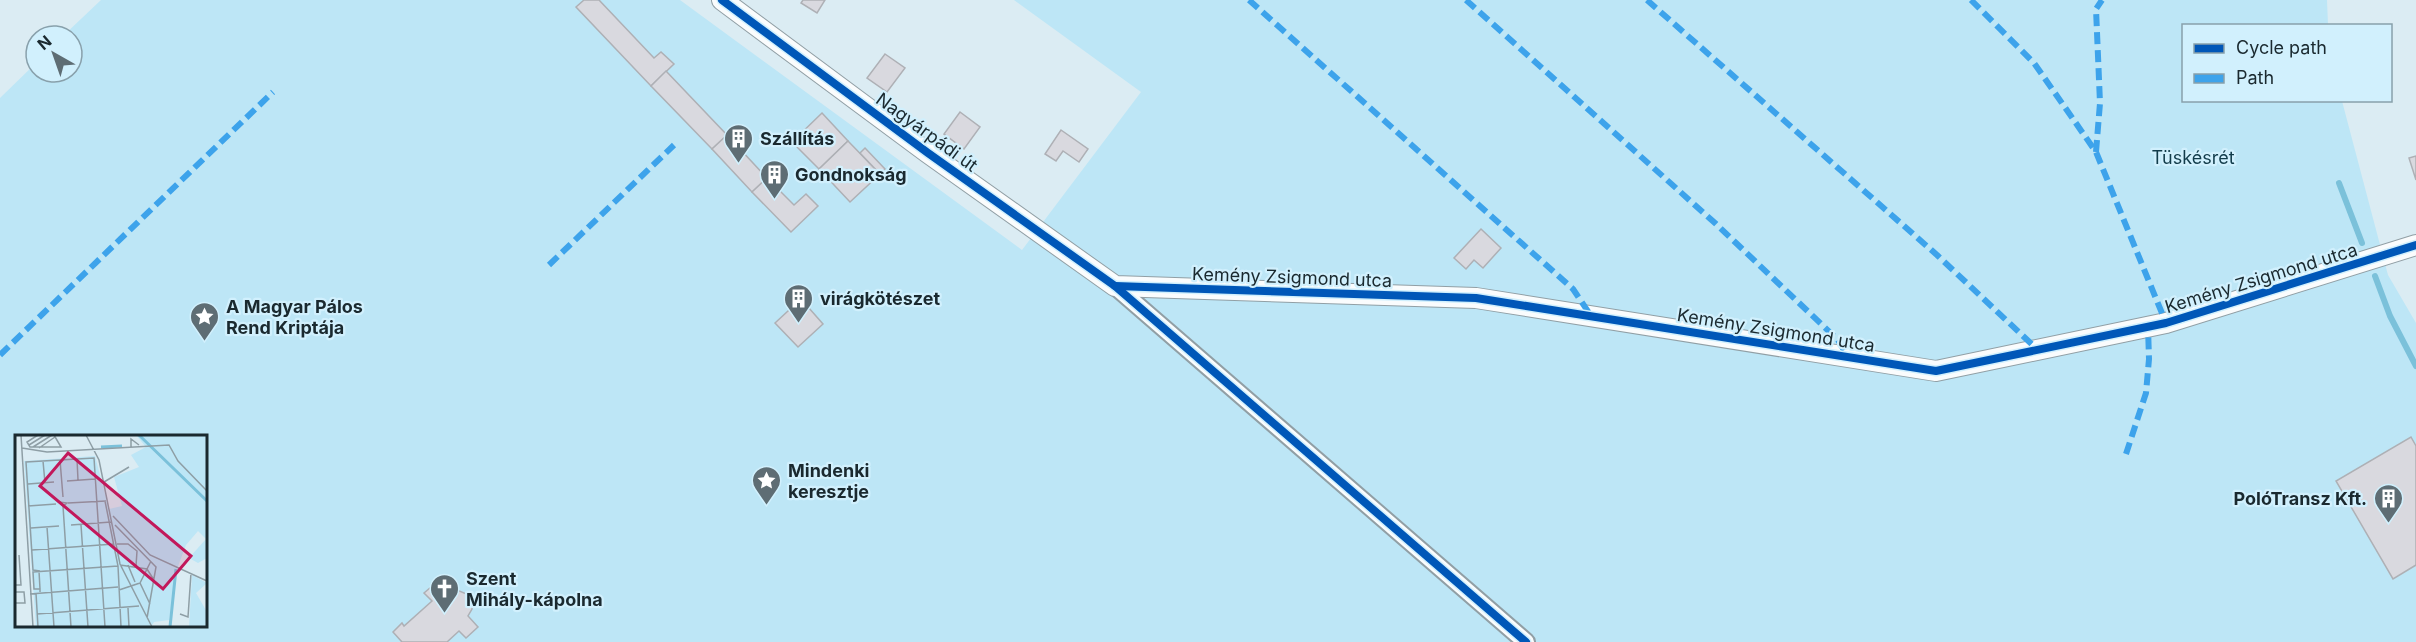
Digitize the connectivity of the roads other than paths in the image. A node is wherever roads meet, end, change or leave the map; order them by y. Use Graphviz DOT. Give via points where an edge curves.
graph roads {
  1 [pos="722,0"];
  2 [pos="2416,245"];
  3 [pos="1115,286"];
  4 [pos="1526,642"];
  1 -- 3 [label="street, Nagyárpádi út"];
  2 -- 3 [label="street, Kemény Zsigmond utca" via="2166,323 1936,371 1476,298"];
  3 -- 4 [label="street"];
}
